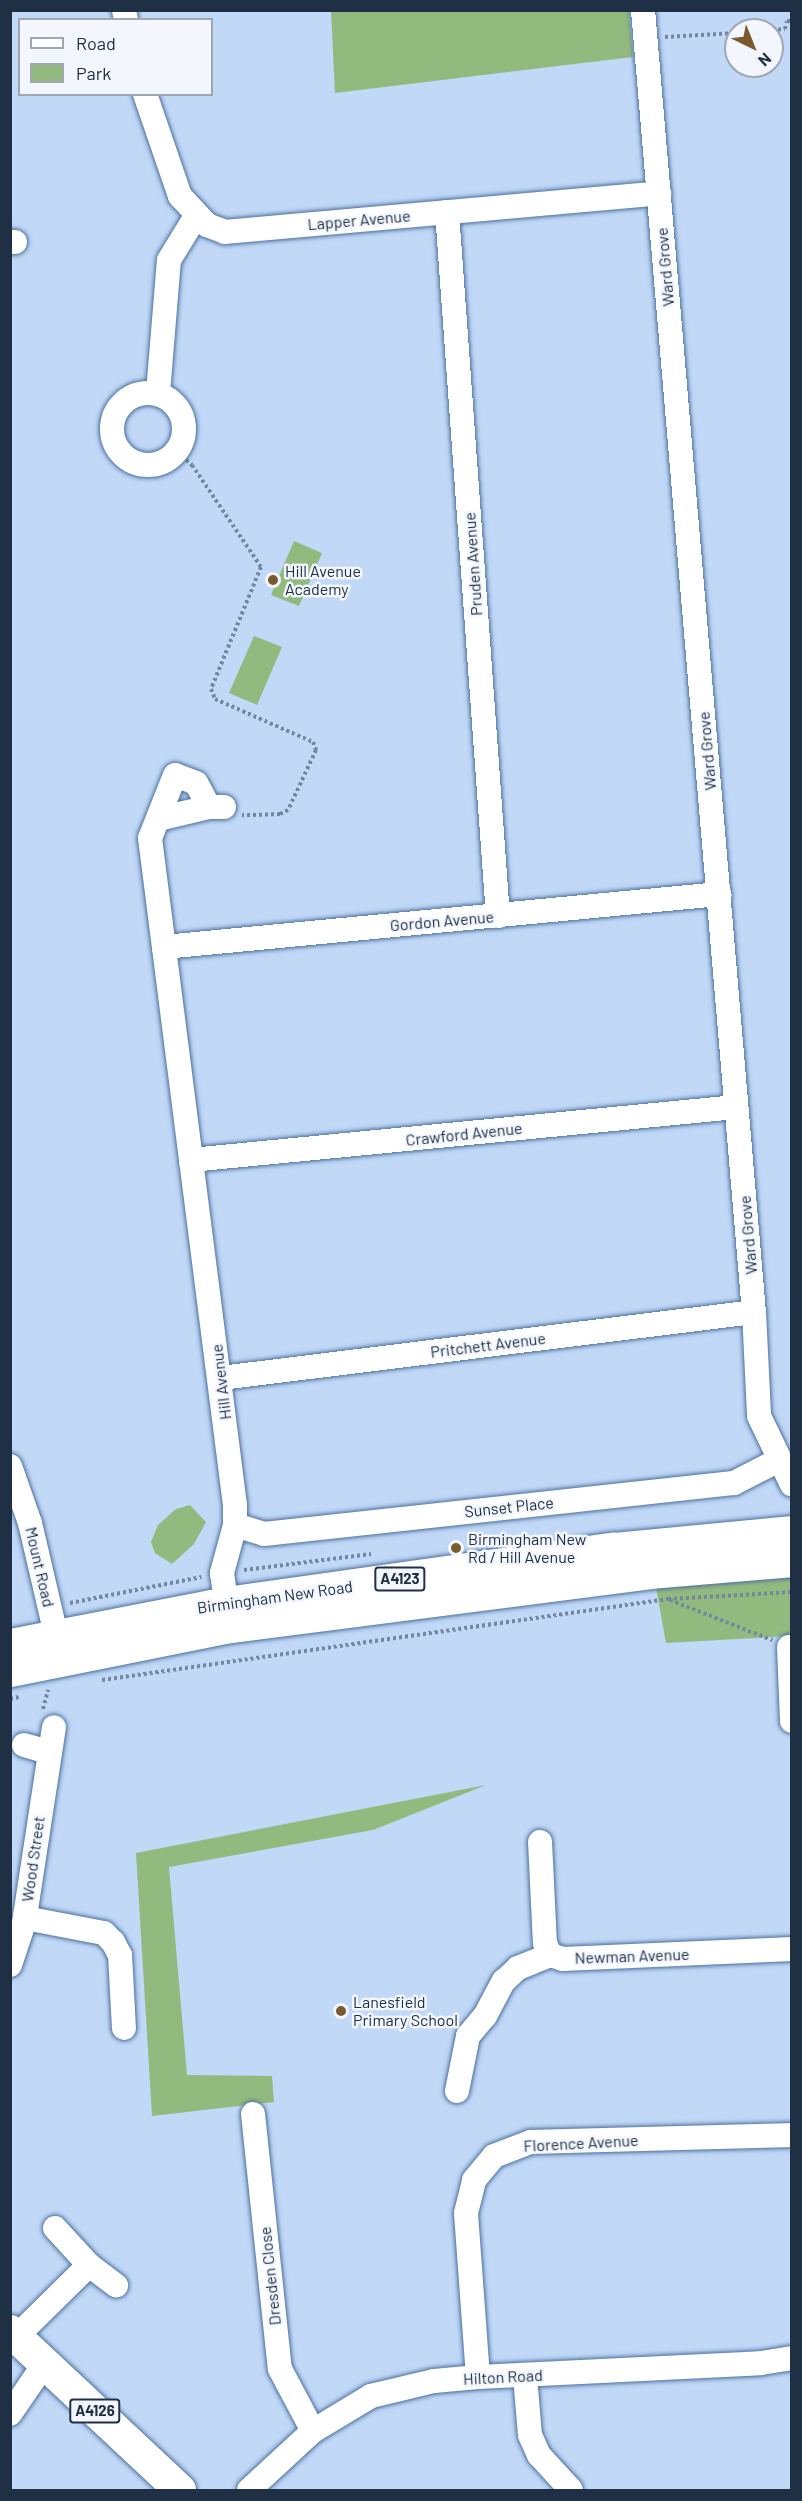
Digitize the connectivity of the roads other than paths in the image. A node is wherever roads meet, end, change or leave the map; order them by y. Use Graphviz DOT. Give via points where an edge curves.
graph roads {
  1 [pos="643,10"];
  2 [pos="146,96"];
  3 [pos="659,193"];
  4 [pos="447,212"];
  5 [pos="196,216"];
  6 [pos="158,393"];
  7 [pos="154,829"];
  8 [pos="719,894"];
  9 [pos="498,916"];
  10 [pos="164,946"];
  11 [pos="736,1107"];
  12 [pos="191,1160"];
  13 [pos="754,1312"];
  14 [pos="221,1378"];
  15 [pos="778,1460"];
  16 [pos="10,1466"];
  17 [pos="792,1485"];
  18 [pos="235,1526"];
  19 [pos="792,1532"];
  20 [pos="792,1560"];
  21 [pos="226,1603"];
  22 [pos="10,1645"];
  23 [pos="789,1647"];
  24 [pos="57,1660"];
  25 [pos="20,1682"];
  26 [pos="792,1721"];
  27 [pos="54,1727"];
  28 [pos="24,1745"];
  29 [pos="48,1752"];
  30 [pos="540,1842"];
  31 [pos="25,1918"];
  32 [pos="792,1949"];
  33 [pos="550,1955"];
  34 [pos="10,1965"];
  35 [pos="124,2028"];
  36 [pos="457,2091"];
  37 [pos="253,2114"];
  38 [pos="792,2135"];
  39 [pos="55,2228"];
  40 [pos="89,2265"];
  41 [pos="116,2285"];
  42 [pos="14,2334"];
  43 [pos="792,2358"];
  44 [pos="45,2363"];
  45 [pos="525,2376"];
  46 [pos="478,2377"];
  47 [pos="10,2414"];
  48 [pos="313,2431"];
  49 [pos="180,2490"];
  50 [pos="249,2490"];
  51 [pos="572,2490"];
  1 -- 3 [label="street, Ward Grove"];
  2 -- 5 [label="street, Lapper Avenue" via="172,181"];
  3 -- 4 [label="street, Lapper Avenue"];
  3 -- 8 [label="street, Ward Grove"];
  4 -- 5 [label="street, Lapper Avenue" via="225,232"];
  4 -- 9 [label="street, Pruden Avenue"];
  5 -- 6 [label="street" via="169,260"];
  6 -- 6 [label="street" via="180,411 183,439 177,452 152,465 131,461 116,447 112,418 130,396"];
  7 -- 7 [label="street" via="175,775 196,783 217,807"];
  7 -- 10 [label="street, Hill Avenue"];
  8 -- 9 [label="street, Gordon Avenue"];
  8 -- 11 [label="street, Ward Grove"];
  9 -- 10 [label="street, Gordon Avenue"];
  10 -- 12 [label="street, Hill Avenue"];
  11 -- 12 [label="street, Crawford Avenue"];
  11 -- 13 [label="street, Ward Grove"];
  12 -- 14 [label="street, Hill Avenue"];
  13 -- 14 [label="street, Pritchett Avenue"];
  13 -- 15 [label="street, Ward Grove" via="759,1416"];
  14 -- 18 [label="street, Hill Avenue"];
  15 -- 17 [label="street, Ward Grove"];
  15 -- 18 [label="street, Sunset Place" via="734,1483 264,1534"];
  16 -- 24 [label="street, Mount Road" via="30,1523"];
  18 -- 21 [label="street, Hill Avenue" via="222,1573"];
  19 -- 21 [label="highway, Birmingham New Road / A4123" via="612,1550"];
  20 -- 24 [label="highway, Birmingham New Road / A4123" via="662,1571 242,1624"];
  21 -- 24 [label="highway, Birmingham New Road / A4123"];
  22 -- 24 [label="highway, Birmingham New Road / A4123"];
  23 -- 26 [label="street"];
  24 -- 25 [label="highway, Birmingham New Road / A4123"];
  27 -- 29 [label="street, Wood Street"];
  28 -- 29 [label="street"];
  29 -- 31 [label="street, Wood Street"];
  30 -- 33 [label="street, Newman Avenue" via="545,1943"];
  31 -- 34 [label="street, Wood Street"];
  31 -- 35 [label="street" via="104,1933 113,1942 120,1955"];
  32 -- 33 [label="street, Newman Avenue" via="562,1959"];
  33 -- 36 [label="street" via="518,1968 504,1981 485,2016 468,2036"];
  37 -- 48 [label="street, Dresden Close" via="280,2369"];
  38 -- 46 [label="street, Florence Avenue" via="531,2142 494,2156 474,2180 467,2204"];
  39 -- 40 [label="street"];
  40 -- 41 [label="street"];
  40 -- 42 [label="street"];
  42 -- 44 [label="main road, A4126"];
  43 -- 45 [label="street, Hilton Road"];
  44 -- 47 [label="street"];
  44 -- 49 [label="main road, A4126"];
  45 -- 46 [label="street, Hilton Road"];
  45 -- 51 [label="street" via="530,2435 539,2455"];
  46 -- 48 [label="street, Hilton Road" via="434,2381 371,2396"];
  48 -- 50 [label="street, Hilton Road"];
}
